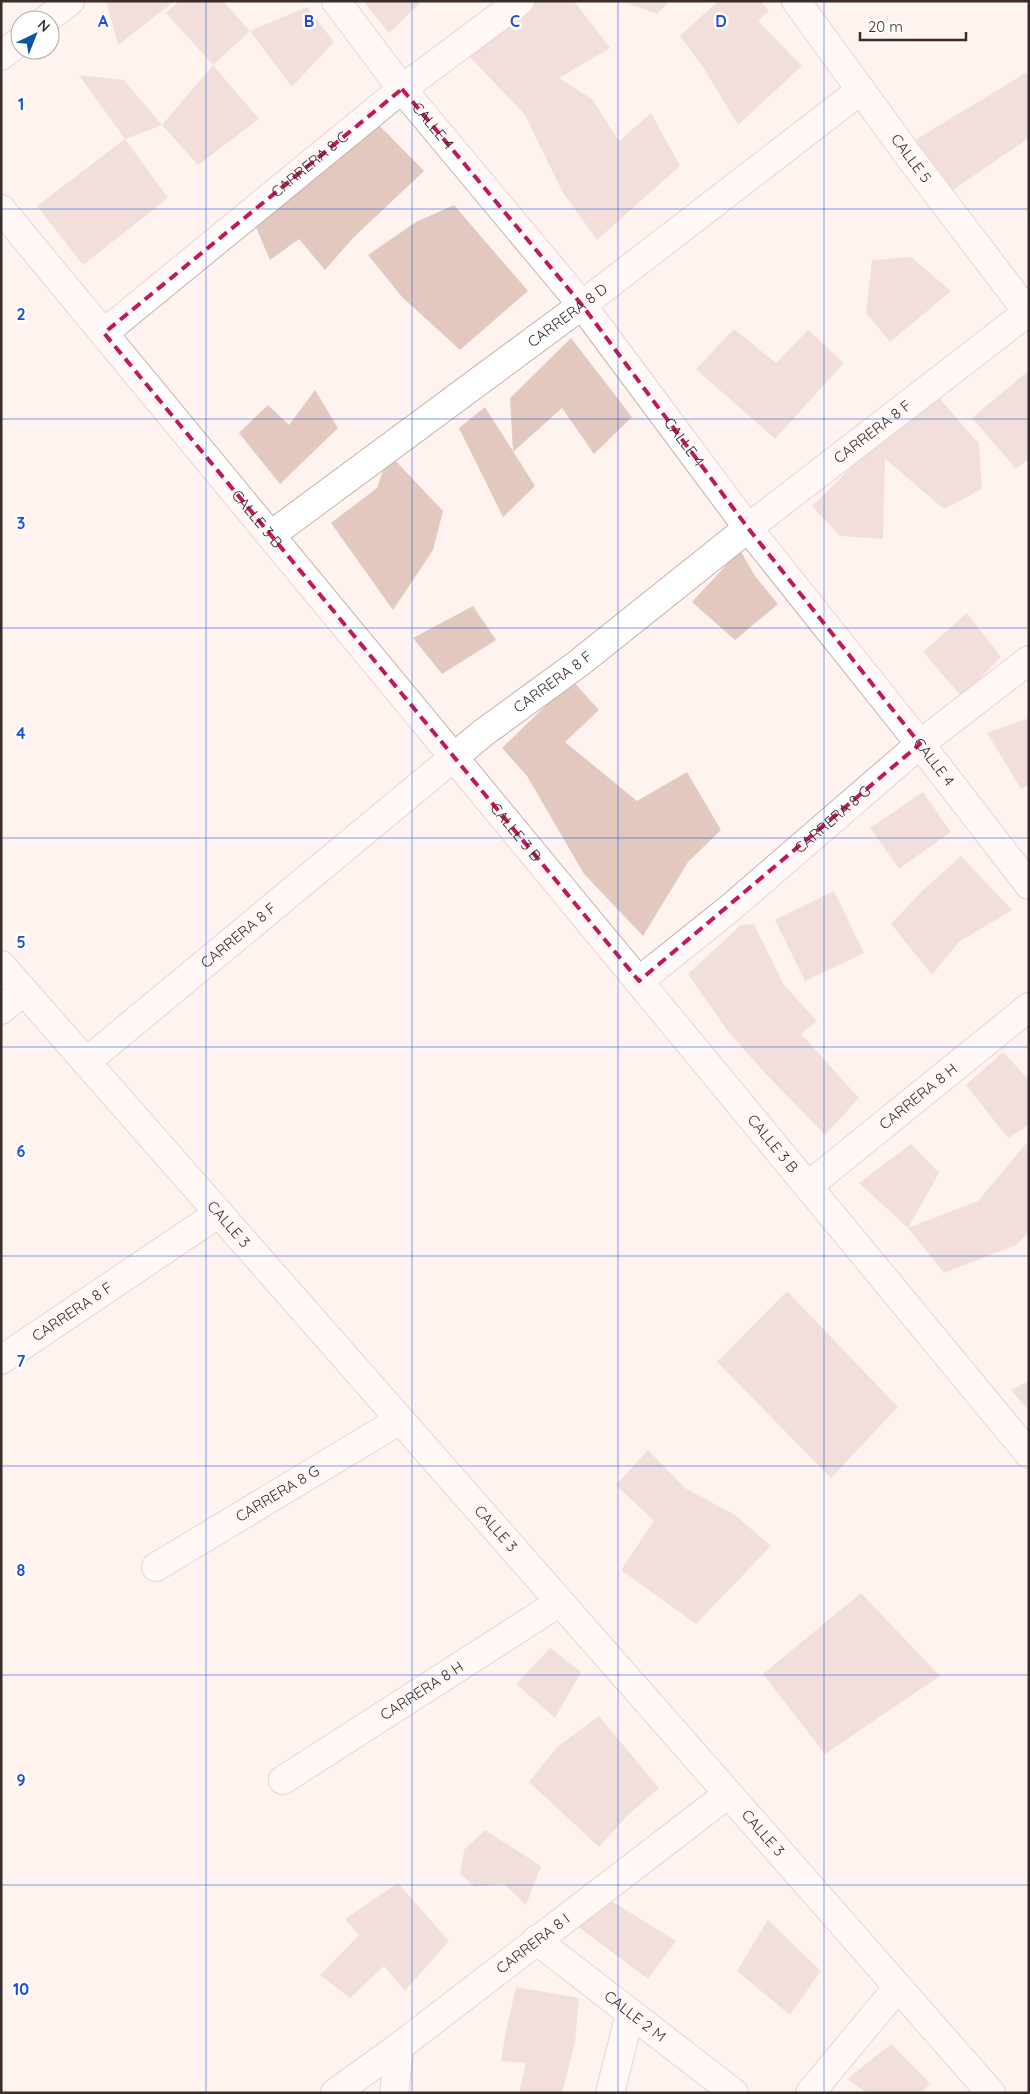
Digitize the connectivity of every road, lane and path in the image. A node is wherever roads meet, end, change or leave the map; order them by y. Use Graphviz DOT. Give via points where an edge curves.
graph roads {
  1 [pos="70,1"];
  2 [pos="336,1"];
  3 [pos="520,1"];
  4 [pos="796,1"];
  5 [pos="59,10"];
  6 [pos="402,89"];
  7 [pos="861,90"];
  8 [pos="1,209"];
  9 [pos="582,305"];
  10 [pos="1028,313"];
  11 [pos="104,333"];
  12 [pos="748,528"];
  13 [pos="271,535"];
  14 [pos="1029,660"];
  15 [pos="920,744"];
  16 [pos="454,757"];
  17 [pos="1029,885"];
  18 [pos="1,965"];
  19 [pos="639,981"];
  20 [pos="24,991"];
  21 [pos="1029,1007"];
  22 [pos="1,1010"];
  23 [pos="86,1062"];
  24 [pos="808,1186"];
  25 [pos="218,1213"];
  26 [pos="1,1360"];
  27 [pos="400,1420"];
  28 [pos="1029,1454"];
  29 [pos="156,1568"];
  30 [pos="560,1602"];
  31 [pos="283,1780"];
  32 [pos="728,1794"];
  33 [pos="536,1940"];
  34 [pos="898,1987"];
  35 [pos="630,2014"];
  36 [pos="400,2046"];
  37 [pos="335,2093"];
  38 [pos="394,2093"];
  39 [pos="610,2093"];
  40 [pos="734,2093"];
  41 [pos="810,2093"];
  42 [pos="991,2093"];
  1 -- 5 [label="street"];
  2 -- 6 [label="street, CALLE 4"];
  3 -- 6 [label="street, CARRERA 8 C"];
  4 -- 7 [label="street, CALLE 5"];
  6 -- 9 [label="street, CALLE 4"];
  6 -- 11 [label="street, CARRERA 8 C"];
  7 -- 9 [label="street, CARRERA 8 D"];
  7 -- 10 [label="street, CALLE 5"];
  8 -- 11 [label="street, CALLE 3 B"];
  9 -- 12 [label="street, CALLE 4"];
  9 -- 13 [label="street, CARRERA 8 D"];
  10 -- 12 [label="street, CARRERA 8 F"];
  11 -- 13 [label="street, CALLE 3 B"];
  12 -- 15 [label="street, CALLE 4"];
  12 -- 16 [label="street, CARRERA 8 F"];
  13 -- 16 [label="street, CALLE 3 B"];
  14 -- 15 [label="street, CARRERA 8 G"];
  15 -- 17 [label="street, CALLE 4"];
  15 -- 19 [label="street, CARRERA 8 G"];
  16 -- 19 [label="street, CALLE 3 B"];
  16 -- 23 [label="street, CARRERA 8 F"];
  18 -- 20 [label="street, CALLE 3"];
  19 -- 24 [label="street, CALLE 3 B"];
  20 -- 22 [label="street"];
  20 -- 23 [label="street, CALLE 3"];
  21 -- 24 [label="street, CARRERA 8 H"];
  23 -- 25 [label="street, CALLE 3"];
  24 -- 28 [label="street, CALLE 3 B"];
  25 -- 26 [label="street, CARRERA 8 F"];
  25 -- 27 [label="street, CALLE 3"];
  27 -- 29 [label="street, CARRERA 8 G"];
  27 -- 30 [label="street, CALLE 3"];
  30 -- 31 [label="street, CARRERA 8 H"];
  30 -- 32 [label="street, CALLE 3"];
  32 -- 33 [label="street, CARRERA 8 I"];
  32 -- 34 [label="street, CALLE 3"];
  33 -- 35 [label="street, CALLE 2 M"];
  33 -- 36 [label="street, CARRERA 8 I"];
  34 -- 41 [label="street"];
  34 -- 42 [label="street, CALLE 3"];
  35 -- 39 [label="street"];
  35 -- 40 [label="street, CALLE 2 M"];
  36 -- 37 [label="street, CARRERA 8 I"];
  36 -- 38 [label="street"];
}
